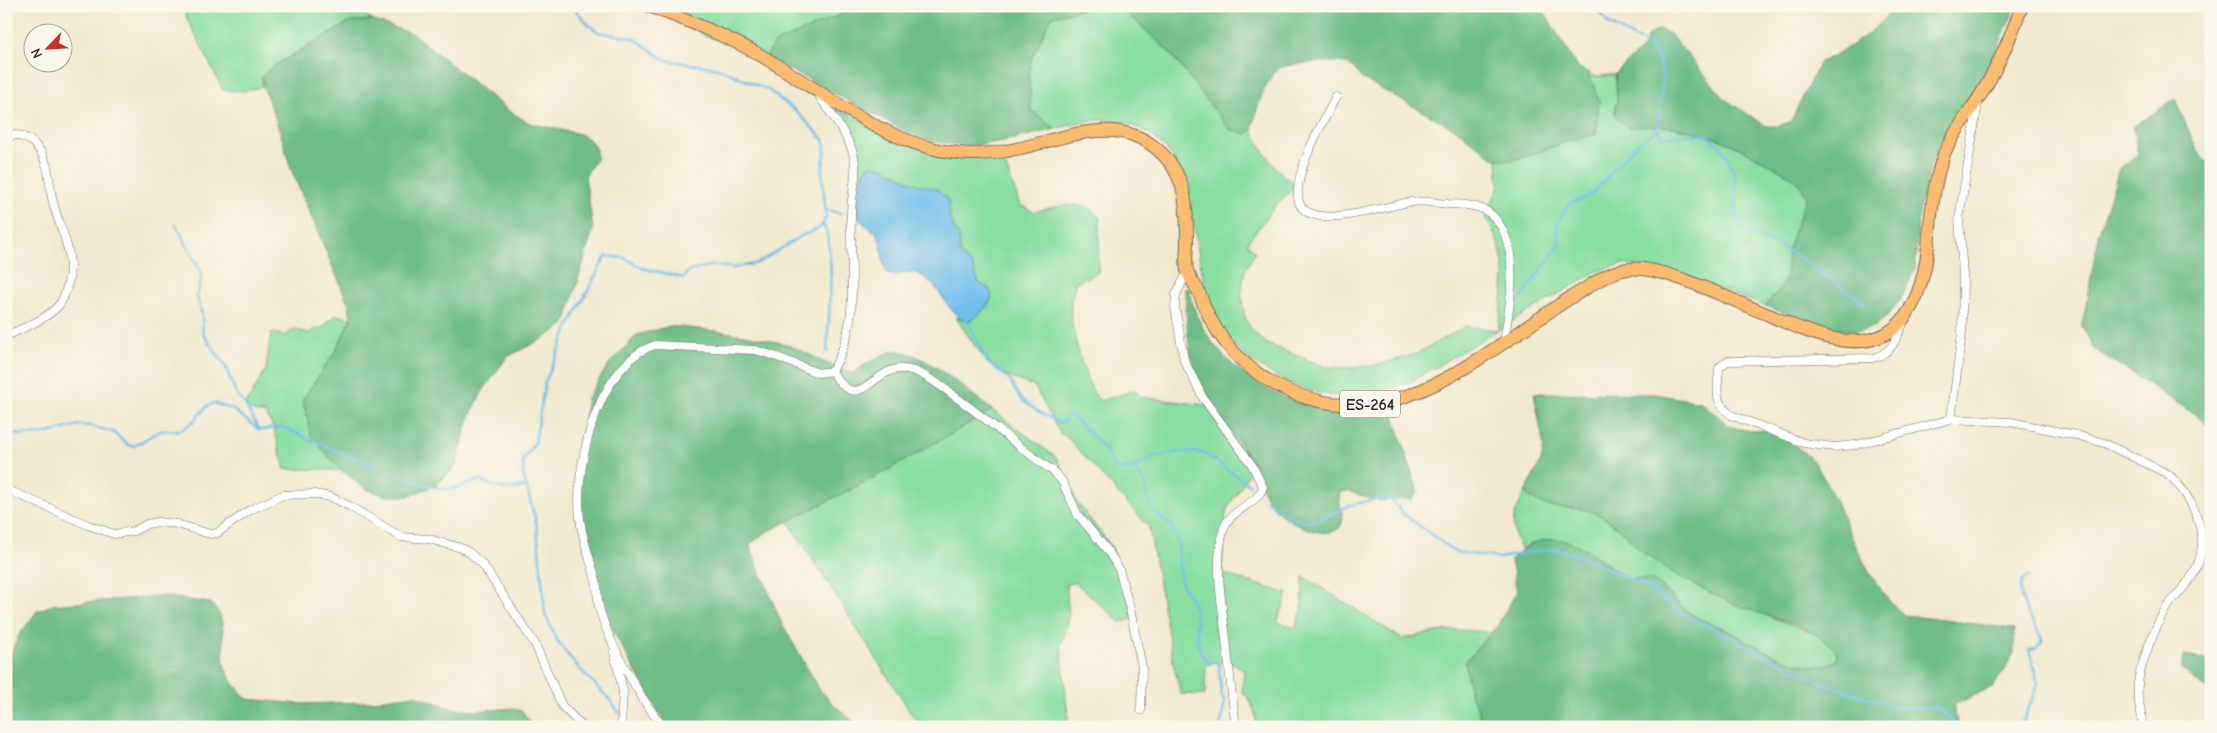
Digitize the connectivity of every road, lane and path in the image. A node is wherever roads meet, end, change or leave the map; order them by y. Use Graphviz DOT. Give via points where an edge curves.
graph roads {
  1 [pos="649,6"];
  2 [pos="2022,6"];
  3 [pos="816,90"];
  4 [pos="1336,97"];
  5 [pos="1978,99"];
  6 [pos="6,135"];
  7 [pos="1187,273"];
  8 [pos="1906,317"];
  9 [pos="6,336"];
  10 [pos="1504,342"];
  11 [pos="832,371"];
  12 [pos="1950,419"];
  13 [pos="6,489"];
  14 [pos="612,644"];
  15 [pos="1141,710"];
  16 [pos="621,725"];
  17 [pos="583,727"];
  18 [pos="662,727"];
  19 [pos="1236,727"];
  20 [pos="2141,727"];
  1 -- 3 [label="main road" via="724,35"];
  2 -- 5 [label="main road, ES-264" via="2000,62"];
  3 -- 7 [label="main road" via="903,138 961,154 1007,151 1108,130 1139,136 1163,154 1179,174 1187,208"];
  3 -- 11 [label="street" via="849,141 855,167 850,234 852,305 842,355"];
  4 -- 10 [label="street" via="1301,171 1298,194 1301,206 1312,213 1339,216 1414,202 1460,204 1488,212 1505,239 1512,271"];
  5 -- 8 [label="main road, ES-264" via="1944,156 1931,212 1922,282"];
  5 -- 12 [label="street" via="1959,218 1962,332"];
  6 -- 9 [label="street" via="25,136 42,154 71,265 66,291 59,305"];
  7 -- 10 [label="main road, ES-264" via="1198,288 1215,329 1248,368 1287,392 1313,400 1363,405 1401,398 1440,380"];
  7 -- 19 [label="street" via="1176,294 1175,307 1184,360 1203,398 1252,465 1263,487 1227,520 1223,531 1220,558 1222,605"];
  8 -- 10 [label="main road, ES-264" via="1884,334 1869,340 1833,339 1667,274 1642,268 1628,269 1600,280"];
  8 -- 12 [label="street" via="1893,346 1873,358 1727,361 1719,368 1717,399 1732,415 1820,446 1856,445"];
  11 -- 14 [label="street" via="818,373 754,350 662,344 642,350 619,372 604,395 589,432 579,501 580,520 597,583 599,606"];
  11 -- 15 [label="street" via="840,384 848,390 858,391 888,370 904,368 916,371 976,410 1053,471 1062,481 1078,515 1119,569 1142,668"];
  12 -- 20 [label="street" via="2012,422 2076,434 2168,474 2191,502 2199,528 2201,553 2193,573 2166,610 2146,653 2137,687"];
  13 -- 17 [label="street" via="114,534 158,522 217,533 250,510 283,495 314,494 331,497 401,537 430,539 461,548 483,565 535,644 562,706"];
  14 -- 16 [label="street" via="623,691"];
  14 -- 18 [label="street"];
}
